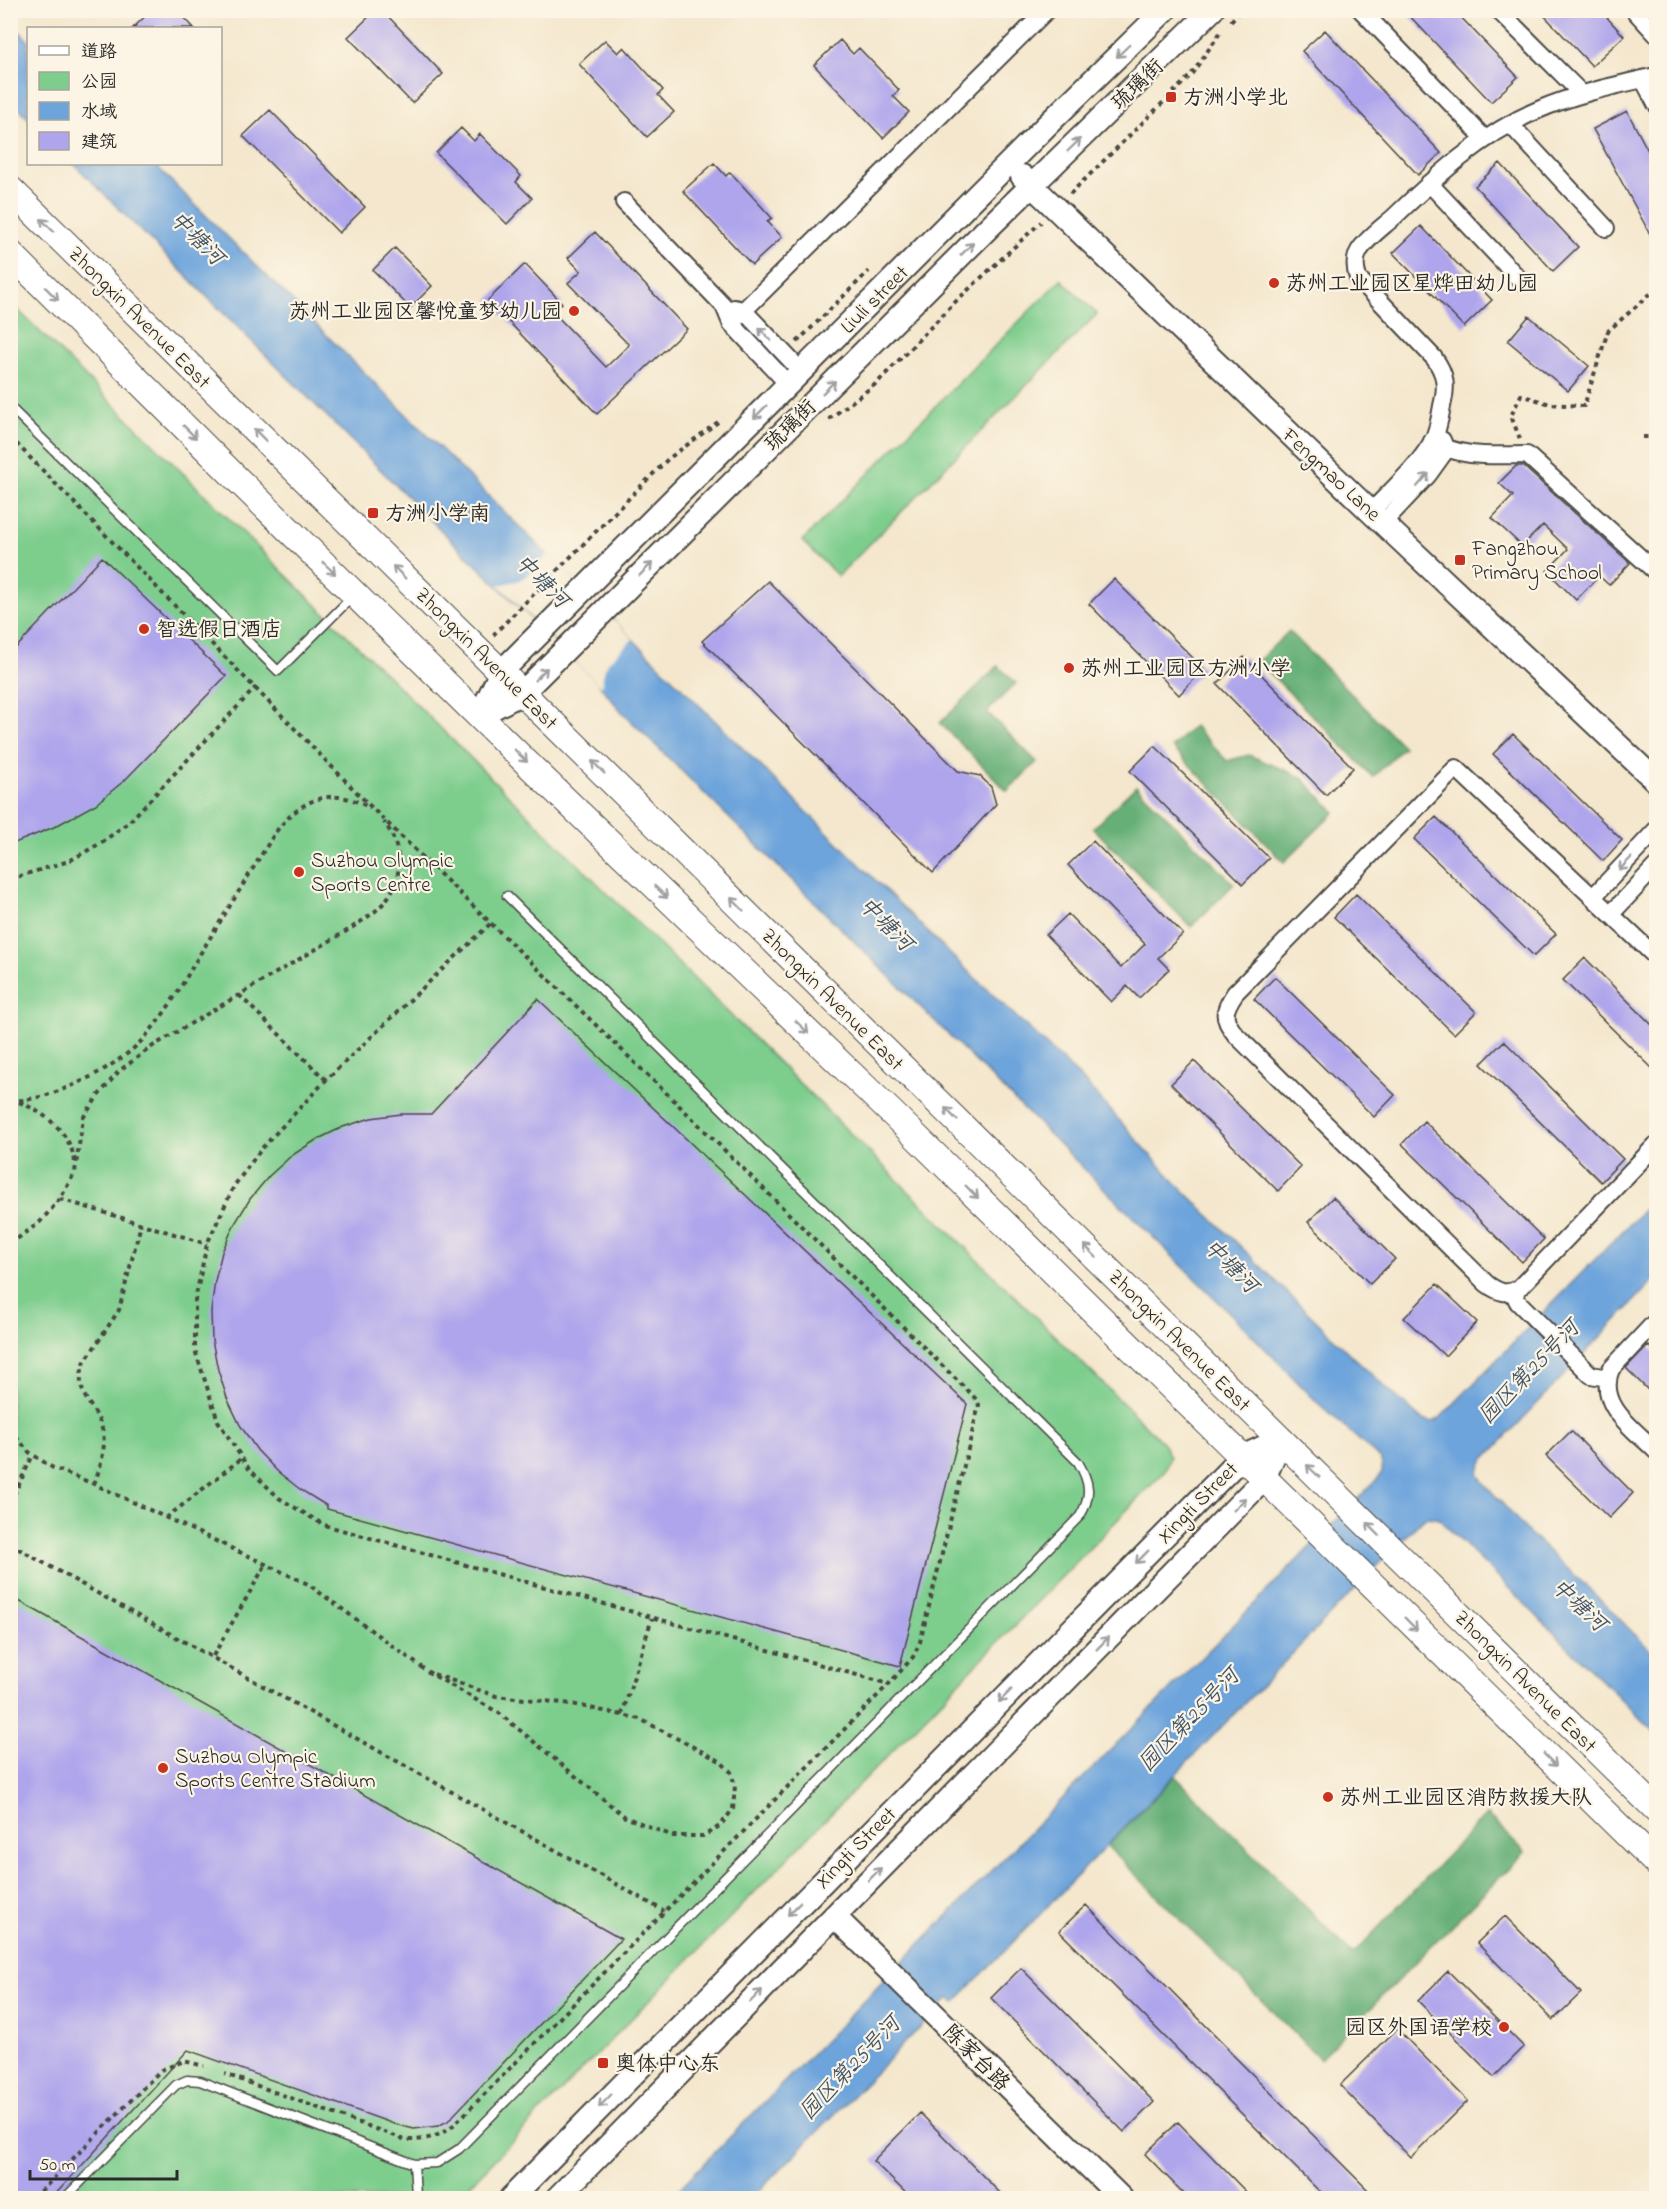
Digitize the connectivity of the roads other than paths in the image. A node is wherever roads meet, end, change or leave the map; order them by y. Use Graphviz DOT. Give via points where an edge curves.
graph roads {
  1 [pos="1047,10"];
  2 [pos="1165,10"];
  3 [pos="1361,10"];
  4 [pos="1498,10"];
  5 [pos="1634,10"];
  6 [pos="1221,21"];
  7 [pos="1656,34"];
  8 [pos="1650,77"];
  9 [pos="1582,94"];
  10 [pos="1656,104"];
  11 [pos="1510,124"];
  12 [pos="1485,139"];
  13 [pos="1010,164"];
  14 [pos="1429,183"];
  15 [pos="1032,186"];
  16 [pos="10,189"];
  17 [pos="624,202"];
  18 [pos="1606,228"];
  19 [pos="10,252"];
  20 [pos="1522,282"];
  21 [pos="724,306"];
  22 [pos="743,310"];
  23 [pos="731,322"];
  24 [pos="795,377"];
  25 [pos="10,407"];
  26 [pos="1439,440"];
  27 [pos="1377,518"];
  28 [pos="1656,572"];
  29 [pos="355,594"];
  30 [pos="501,672"];
  31 [pos="522,693"];
  32 [pos="480,715"];
  33 [pos="1656,781"];
  34 [pos="1656,830"];
  35 [pos="1656,866"];
  36 [pos="507,896"];
  37 [pos="1593,897"];
  38 [pos="1611,914"];
  39 [pos="1656,957"];
  40 [pos="1656,1145"];
  41 [pos="1513,1292"];
  42 [pos="1656,1321"];
  43 [pos="1608,1378"];
  44 [pos="1281,1439"];
  45 [pos="1656,1451"];
  46 [pos="1242,1457"];
  47 [pos="1264,1479"];
  48 [pos="1656,1809"];
  49 [pos="1656,1863"];
  50 [pos="834,1916"];
  51 [pos="414,2164"];
  52 [pos="65,2199"];
  53 [pos="420,2199"];
  54 [pos="511,2199"];
  55 [pos="557,2199"];
  56 [pos="1120,2199"];
  1 -- 22 [label="street"];
  2 -- 13 [label="street, Liuli street, one-way"];
  3 -- 12 [label="street"];
  4 -- 9 [label="street"];
  5 -- 7 [label="street"];
  15 -- 6 [label="street, 琉璃街, one-way"];
  8 -- 9 [label="street"];
  8 -- 10 [label="street"];
  9 -- 11 [label="street"];
  11 -- 12 [label="street"];
  11 -- 18 [label="street"];
  12 -- 14 [label="street"];
  13 -- 15 [label="street, Fengmao Lane"];
  13 -- 24 [label="street, Liuli street"];
  14 -- 20 [label="street"];
  14 -- 26 [label="street" via="1364,246 1358,253 1355,269 1366,289 1442,369 1446,390"];
  15 -- 27 [label="street, Fengmao Lane"];
  31 -- 15 [label="street, 琉璃街, one-way"];
  30 -- 16 [label="main road, Zhongxin Avenue East, one-way"];
  17 -- 21 [label="street"];
  19 -- 29 [label="main road, Zhongxin Avenue East, one-way"];
  21 -- 22 [label="street"];
  21 -- 23 [label="street"];
  22 -- 23 [label="street"];
  24 -- 22 [label="street, one-way" via="785,355"];
  23 -- 24 [label="street"];
  24 -- 30 [label="street, Liuli street, one-way"];
  25 -- 29 [label="lane" via="278,671"];
  26 -- 27 [label="street" via="1428,475"];
  26 -- 28 [label="street" via="1466,455 1527,455"];
  27 -- 33 [label="street, Fengmao Lane"];
  29 -- 32 [label="main road, Zhongxin Avenue East"];
  30 -- 31 [label="main road, Zhongxin Avenue East"];
  30 -- 32 [label="street"];
  31 -- 32 [label="street, 琉璃街"];
  44 -- 31 [label="main road, Zhongxin Avenue East, one-way"];
  32 -- 46 [label="main road, Zhongxin Avenue East, one-way"];
  34 -- 37 [label="street, one-way"];
  35 -- 38 [label="street"];
  36 -- 51 [label="lane" via="1078,1462 1086,1476 1089,1497 1080,1516 459,2149 437,2163"];
  37 -- 38 [label="street"];
  37 -- 41 [label="street" via="1456,768 1235,993 1225,1011 1226,1023 1235,1034 1487,1284 1504,1293"];
  38 -- 39 [label="street"];
  40 -- 41 [label="street"];
  41 -- 43 [label="street" via="1518,1302 1591,1375"];
  42 -- 43 [label="street" via="1618,1360"];
  43 -- 45 [label="street" via="1610,1402"];
  44 -- 46 [label="street, Xingti Street"];
  44 -- 47 [label="street, Xingti Street"];
  48 -- 44 [label="main road, Zhongxin Avenue East, one-way"];
  46 -- 47 [label="main road, Zhongxin Avenue East"];
  46 -- 54 [label="street, Xingti Street, one-way"];
  47 -- 49 [label="main road, Zhongxin Avenue East, one-way"];
  50 -- 47 [label="street, Xingti Street, one-way"];
  55 -- 50 [label="street, Xingti Street, one-way"];
  50 -- 56 [label="street, 陈家台路"];
  51 -- 52 [label="lane" via="200,2081 187,2080 176,2085"];
  51 -- 53 [label="lane" via="416,2195"];
}
